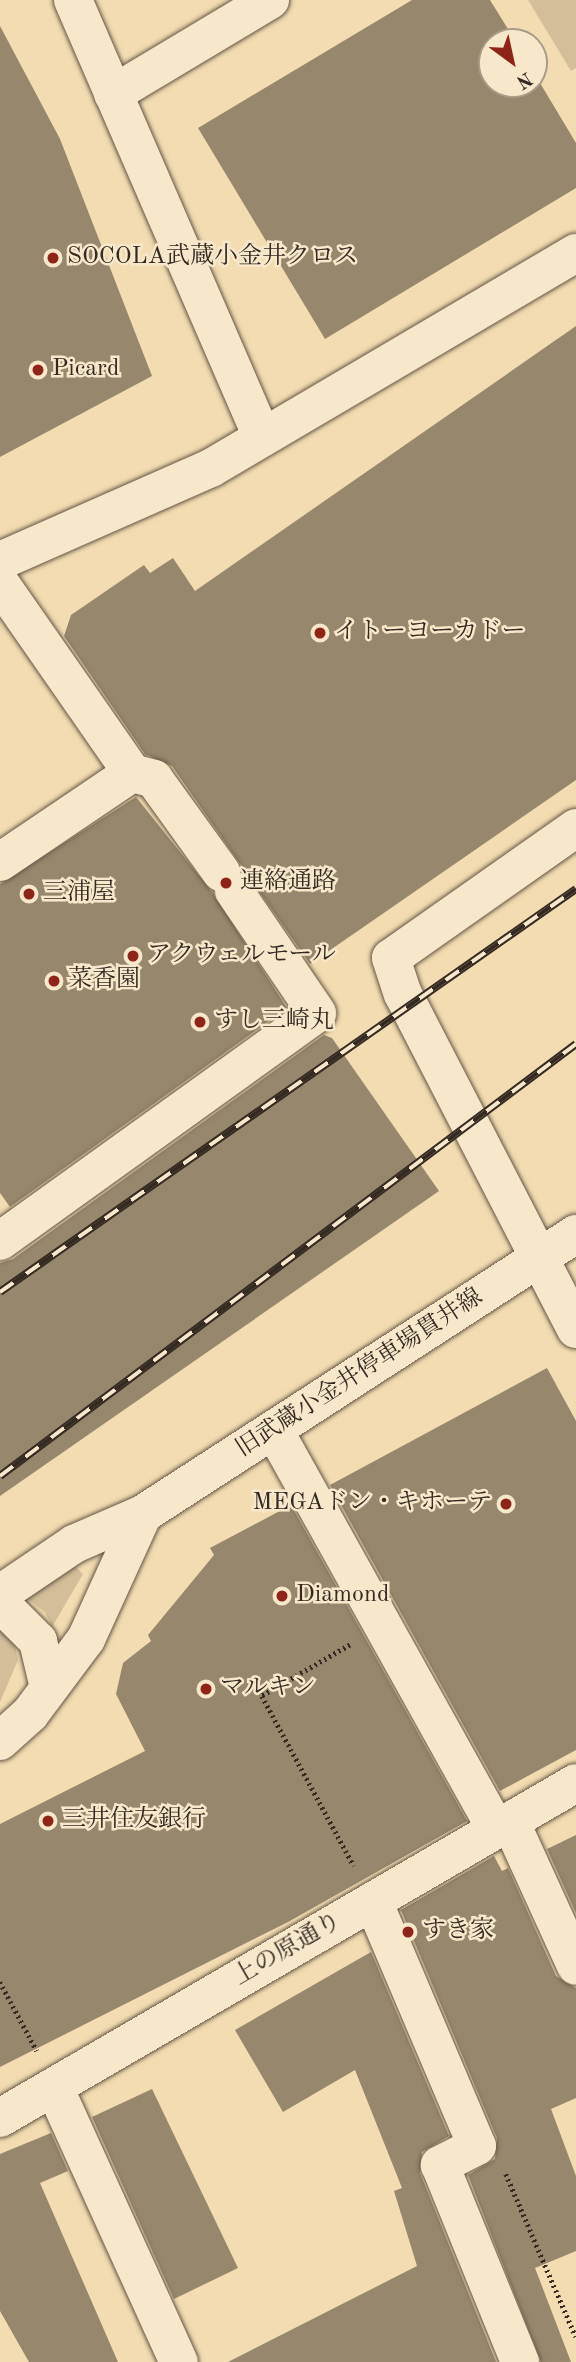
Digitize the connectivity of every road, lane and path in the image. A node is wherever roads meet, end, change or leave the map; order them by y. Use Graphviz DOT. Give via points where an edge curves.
graph roads {
  1 [pos="72,0"];
  2 [pos="270,0"];
  3 [pos="113,94"];
  4 [pos="576,253"];
  5 [pos="261,434"];
  6 [pos="0,561"];
  7 [pos="0,583"];
  8 [pos="132,773"];
  9 [pos="576,828"];
  10 [pos="0,862"];
  11 [pos="576,1234"];
  12 [pos="0,1241"];
  13 [pos="541,1257"];
  14 [pos="576,1329"];
  15 [pos="274,1430"];
  16 [pos="143,1514"];
  17 [pos="0,1594"];
  18 [pos="0,1603"];
  19 [pos="383,1626"];
  20 [pos="49,1688"];
  21 [pos="0,1741"];
  22 [pos="576,1783"];
  23 [pos="503,1825"];
  24 [pos="373,1901"];
  25 [pos="576,1966"];
  26 [pos="0,1982"];
  27 [pos="54,2087"];
  28 [pos="0,2118"];
  29 [pos="477,2146"];
  30 [pos="576,2337"];
  31 [pos="179,2362"];
  32 [pos="520,2362"];
  1 -- 3 [label="street"];
  2 -- 3 [label="street"];
  3 -- 5 [label="street"];
  4 -- 5 [label="street"];
  5 -- 6 [label="street" via="211,468"];
  7 -- 8 [label="street"];
  8 -- 10 [label="street"];
  8 -- 12 [label="street" via="154,779 317,1013"];
  9 -- 13 [label="street" via="391,958 403,995"];
  11 -- 13 [label="street, 旧武蔵小金井停車場貫井線"];
  13 -- 14 [label="street"];
  13 -- 15 [label="street, 旧武蔵小金井停車場貫井線"];
  15 -- 16 [label="street, 旧武蔵小金井停車場貫井線"];
  15 -- 19 [label="street"];
  16 -- 17 [label="street, 旧武蔵小金井停車場貫井線" via="74,1544"];
  16 -- 20 [label="street" via="86,1639"];
  18 -- 20 [label="street" via="38,1641"];
  19 -- 23 [label="street"];
  19 -- 24 [label="path" via="262,1696"];
  20 -- 21 [label="street"];
  22 -- 23 [label="street, 上の原通り"];
  23 -- 24 [label="street, 上の原通り"];
  23 -- 25 [label="street"];
  24 -- 27 [label="street, 上の原通り"];
  24 -- 29 [label="street"];
  26 -- 27 [label="path"];
  27 -- 28 [label="street, 上の原通り"];
  27 -- 31 [label="street"];
  29 -- 30 [label="path" via="491,2140"];
  29 -- 32 [label="street" via="439,2165"];
}
